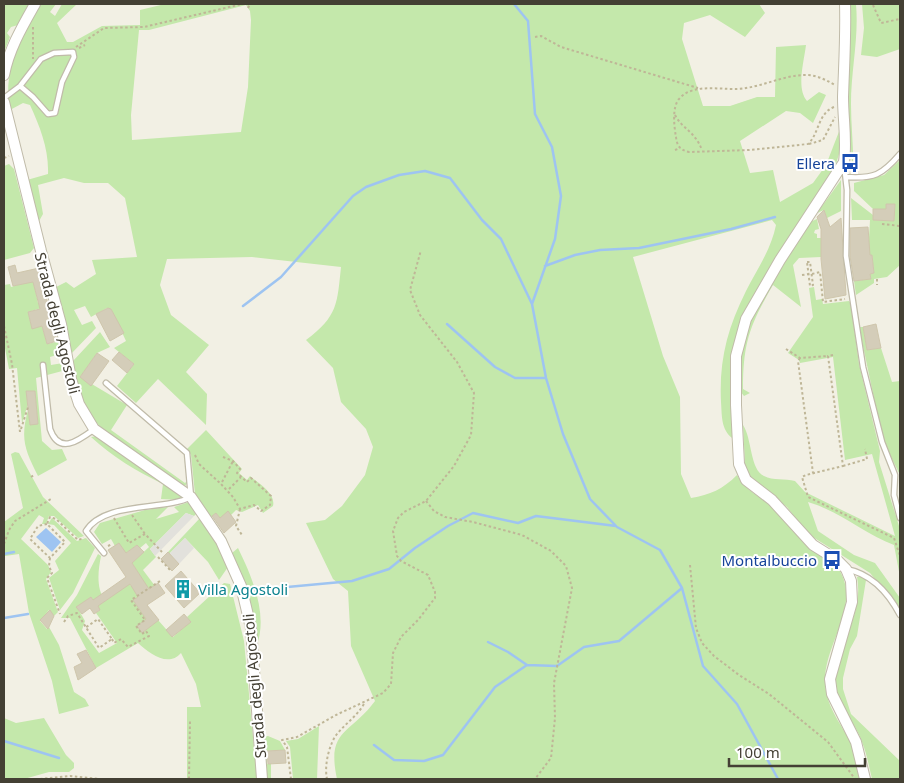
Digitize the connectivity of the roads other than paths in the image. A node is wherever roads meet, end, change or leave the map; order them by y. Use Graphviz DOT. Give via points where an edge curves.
graph roads {
  1 [pos="36,4"];
  2 [pos="845,4"];
  3 [pos="4,75"];
  4 [pos="20,86"];
  5 [pos="4,98"];
  6 [pos="4,102"];
  7 [pos="900,154"];
  8 [pos="844,162"];
  9 [pos="846,177"];
  10 [pos="43,366"];
  11 [pos="106,383"];
  12 [pos="94,429"];
  13 [pos="191,497"];
  14 [pos="900,518"];
  15 [pos="104,552"];
  16 [pos="846,569"];
  17 [pos="900,615"];
  18 [pos="262,779"];
  19 [pos="865,779"];
  1 -- 3 [label="street" via="7,59"];
  2 -- 8 [label="street"];
  4 -- 4 [label="lane" via="45,56 73,52 55,113 48,114"];
  4 -- 5 [label="lane"];
  6 -- 12 [label="street, Strada degli Agostoli" via="61,324 74,391"];
  7 -- 9 [label="lane" via="883,173 873,177"];
  8 -- 9 [label="lane"];
  8 -- 16 [label="street" via="746,319 736,356 736,385 741,472 746,480 784,511 813,545"];
  9 -- 14 [label="lane" via="846,248 852,297 868,391 895,475 894,495"];
  10 -- 12 [label="lane" via="53,438 67,445"];
  11 -- 13 [label="lane" via="187,453"];
  12 -- 13 [label="street, Strada degli Agostoli"];
  13 -- 15 [label="lane" via="182,502 128,510 98,519 86,531"];
  13 -- 18 [label="street, Strada degli Agostoli" via="221,540 246,605 251,628"];
  16 -- 17 [label="lane" via="868,576 885,592"];
  16 -- 19 [label="street" via="851,581 852,602 830,679 835,702 856,742"];
}
